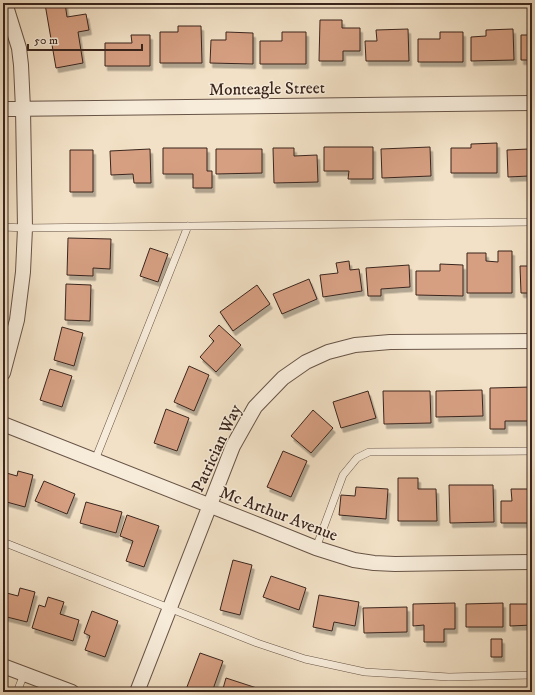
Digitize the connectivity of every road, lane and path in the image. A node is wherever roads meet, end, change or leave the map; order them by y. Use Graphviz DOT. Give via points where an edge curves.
graph roads {
  1 [pos="5,3"];
  2 [pos="532,103"];
  3 [pos="24,108"];
  4 [pos="3,109"];
  5 [pos="532,222"];
  6 [pos="188,226"];
  7 [pos="3,227"];
  8 [pos="25,228"];
  9 [pos="532,341"];
  10 [pos="3,373"];
  11 [pos="3,424"];
  12 [pos="532,451"];
  13 [pos="95,460"];
  14 [pos="209,506"];
  15 [pos="3,542"];
  16 [pos="316,548"];
  17 [pos="532,562"];
  18 [pos="170,608"];
  19 [pos="3,666"];
  20 [pos="24,674"];
  21 [pos="532,675"];
  22 [pos="68,691"];
  23 [pos="17,692"];
  24 [pos="138,692"];
  1 -- 3 [label="street" via="19,48"];
  2 -- 3 [label="street, Monteagle Street"];
  3 -- 4 [label="street, Monteagle Street"];
  3 -- 8 [label="street"];
  5 -- 6 [label="lane"];
  6 -- 8 [label="lane"];
  6 -- 13 [label="lane"];
  7 -- 8 [label="lane"];
  8 -- 10 [label="street" via="17,320"];
  9 -- 14 [label="street, Patrician Way" via="390,342 355,345 328,352 306,362 283,378 255,407 233,446"];
  11 -- 13 [label="street, Mc Arthur Avenue"];
  12 -- 16 [label="lane" via="369,452 357,458 343,475"];
  13 -- 14 [label="street, Mc Arthur Avenue"];
  14 -- 16 [label="street, Mc Arthur Avenue"];
  14 -- 18 [label="street, Patrician Way"];
  15 -- 18 [label="lane"];
  16 -- 17 [label="street, Mc Arthur Avenue" via="354,560 374,563"];
  18 -- 21 [label="lane" via="305,659 365,672 449,677"];
  18 -- 24 [label="street, Patrician Way"];
  19 -- 20 [label="street"];
  20 -- 22 [label="street"];
  20 -- 23 [label="lane"];
}
